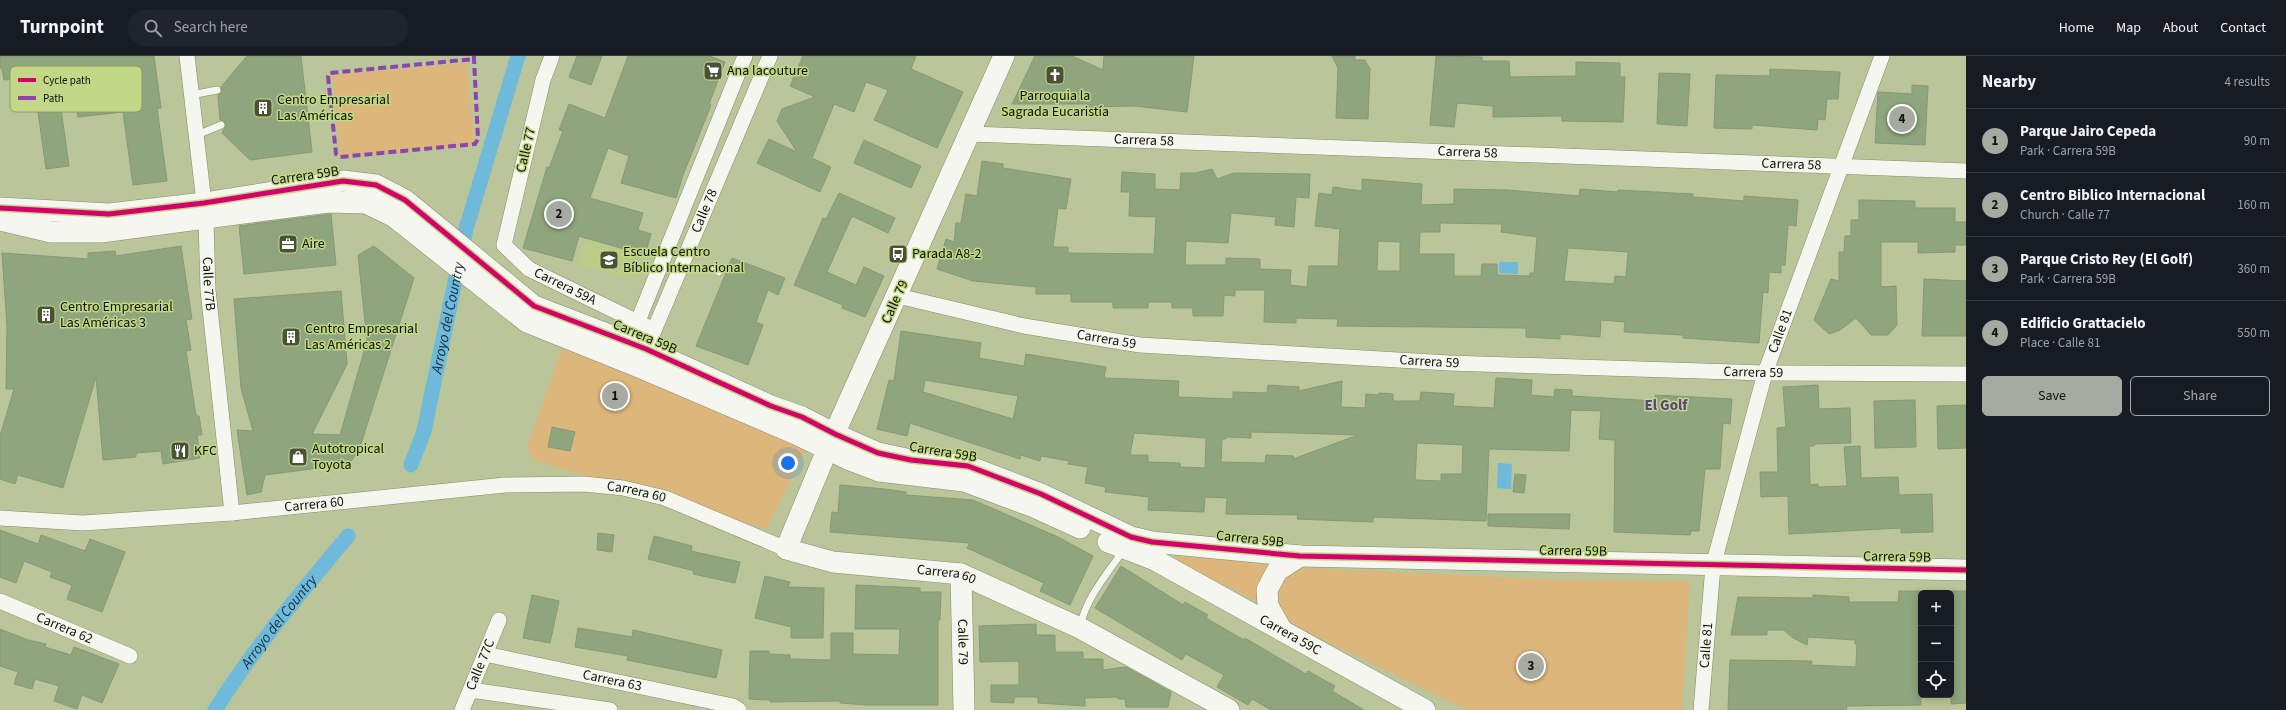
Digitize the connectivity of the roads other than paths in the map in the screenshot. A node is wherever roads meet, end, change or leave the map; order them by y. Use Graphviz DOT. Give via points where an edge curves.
graph roads {
  1 [pos="187,56"];
  2 [pos="552,56"];
  3 [pos="745,56"];
  4 [pos="770,56"];
  5 [pos="1004,56"];
  6 [pos="1882,56"];
  7 [pos="218,90"];
  8 [pos="191,95"];
  9 [pos="221,125"];
  10 [pos="970,134"];
  11 [pos="197,135"];
  12 [pos="1842,166"];
  13 [pos="1966,171"];
  14 [pos="0,192"];
  15 [pos="0,208"];
  16 [pos="45,210"];
  17 [pos="205,212"];
  18 [pos="0,220"];
  19 [pos="442,242"];
  20 [pos="504,245"];
  21 [pos="711,268"];
  22 [pos="719,272"];
  23 [pos="898,296"];
  24 [pos="638,323"];
  25 [pos="638,349"];
  26 [pos="1765,373"];
  27 [pos="1966,374"];
  28 [pos="831,442"];
  29 [pos="1038,501"];
  30 [pos="232,513"];
  31 [pos="1,517"];
  32 [pos="786,549"];
  33 [pos="1124,550"];
  34 [pos="1300,556"];
  35 [pos="1155,560"];
  36 [pos="1713,566"];
  37 [pos="1966,570"];
  38 [pos="960,574"];
  39 [pos="0,601"];
  40 [pos="499,620"];
  41 [pos="1080,628"];
  42 [pos="1281,629"];
  43 [pos="485,654"];
  44 [pos="130,656"];
  45 [pos="471,690"];
  46 [pos="462,710"];
  47 [pos="610,710"];
  48 [pos="739,710"];
  49 [pos="964,710"];
  50 [pos="1229,710"];
  51 [pos="1425,710"];
  52 [pos="1701,710"];
  1 -- 8 [label="street, Calle 77B"];
  2 -- 20 [label="street, Calle 77" via="543,80"];
  3 -- 24 [label="street, Calle 78"];
  4 -- 25 [label="street, Calle 78"];
  5 -- 10 [label="street, Calle 79"];
  6 -- 12 [label="street, Calle 81"];
  7 -- 8 [label="lane"];
  8 -- 11 [label="street, Calle 77B"];
  9 -- 11 [label="lane"];
  10 -- 12 [label="street, Carrera 58"];
  10 -- 23 [label="street, Calle 79"];
  11 -- 17 [label="street, Calle 77B"];
  12 -- 13 [label="street, Carrera 58"];
  12 -- 26 [label="street, Calle 81"];
  14 -- 16 [label="street" via="13,200"];
  15 -- 16 [label="street, Carrera 59B"];
  16 -- 17 [label="street, Carrera 59B" via="109,214"];
  17 -- 18 [label="street, Carrera 59B" via="102,232 51,232"];
  17 -- 19 [label="street, Carrera 59B" via="328,202 366,203"];
  17 -- 30 [label="street, Calle 77B" via="208,290"];
  19 -- 25 [label="street, Carrera 59B" via="482,262 534,306"];
  19 -- 25 [label="street, Carrera 59B" via="474,282 527,322"];
  20 -- 24 [label="street, Carrera 59A" via="529,269"];
  21 -- 22 [label="lane"];
  23 -- 26 [label="street, Carrera 59" via="1024,326 1140,345 1449,363"];
  23 -- 28 [label="street, Calle 79"];
  24 -- 25 [label="street, Calle 78"];
  24 -- 25 [label="street, Carrera 59A"];
  25 -- 28 [label="street, Carrera 59B" via="796,434"];
  26 -- 27 [label="street, Carrera 59"];
  26 -- 36 [label="street, Calle 81"];
  28 -- 29 [label="street, Carrera 59B" via="879,471 964,481"];
  28 -- 32 [label="street, Calle 79"];
  29 -- 33 [label="street, Carrera 59B"];
  29 -- 34 [label="street, Carrera 59B" via="1131,537 1152,542"];
  30 -- 31 [label="street, Carrera 60" via="83,523"];
  30 -- 32 [label="street, Carrera 60" via="505,485 584,484 623,488 665,498"];
  32 -- 38 [label="street, Carrera 60" via="833,562"];
  33 -- 35 [label="street, Carrera 59B"];
  33 -- 41 [label="lane" via="1097,586 1084,609"];
  34 -- 36 [label="street, Carrera 59B"];
  34 -- 42 [label="street" via="1277,571 1267,590 1268,606"];
  35 -- 42 [label="street, Carrera 59C"];
  36 -- 37 [label="street, Carrera 59B"];
  36 -- 52 [label="street, Calle 81"];
  38 -- 41 [label="street, Carrera 60"];
  38 -- 49 [label="street, Calle 79"];
  39 -- 44 [label="street, Carrera 62"];
  40 -- 43 [label="street, Calle 77C"];
  41 -- 50 [label="street, Carrera 60"];
  42 -- 51 [label="street, Carrera 59C"];
  43 -- 45 [label="street, Calle 77C"];
  43 -- 48 [label="street, Carrera 63" via="733,706"];
  45 -- 46 [label="street, Calle 77C"];
  45 -- 47 [label="street, Carrera 63"];
}
